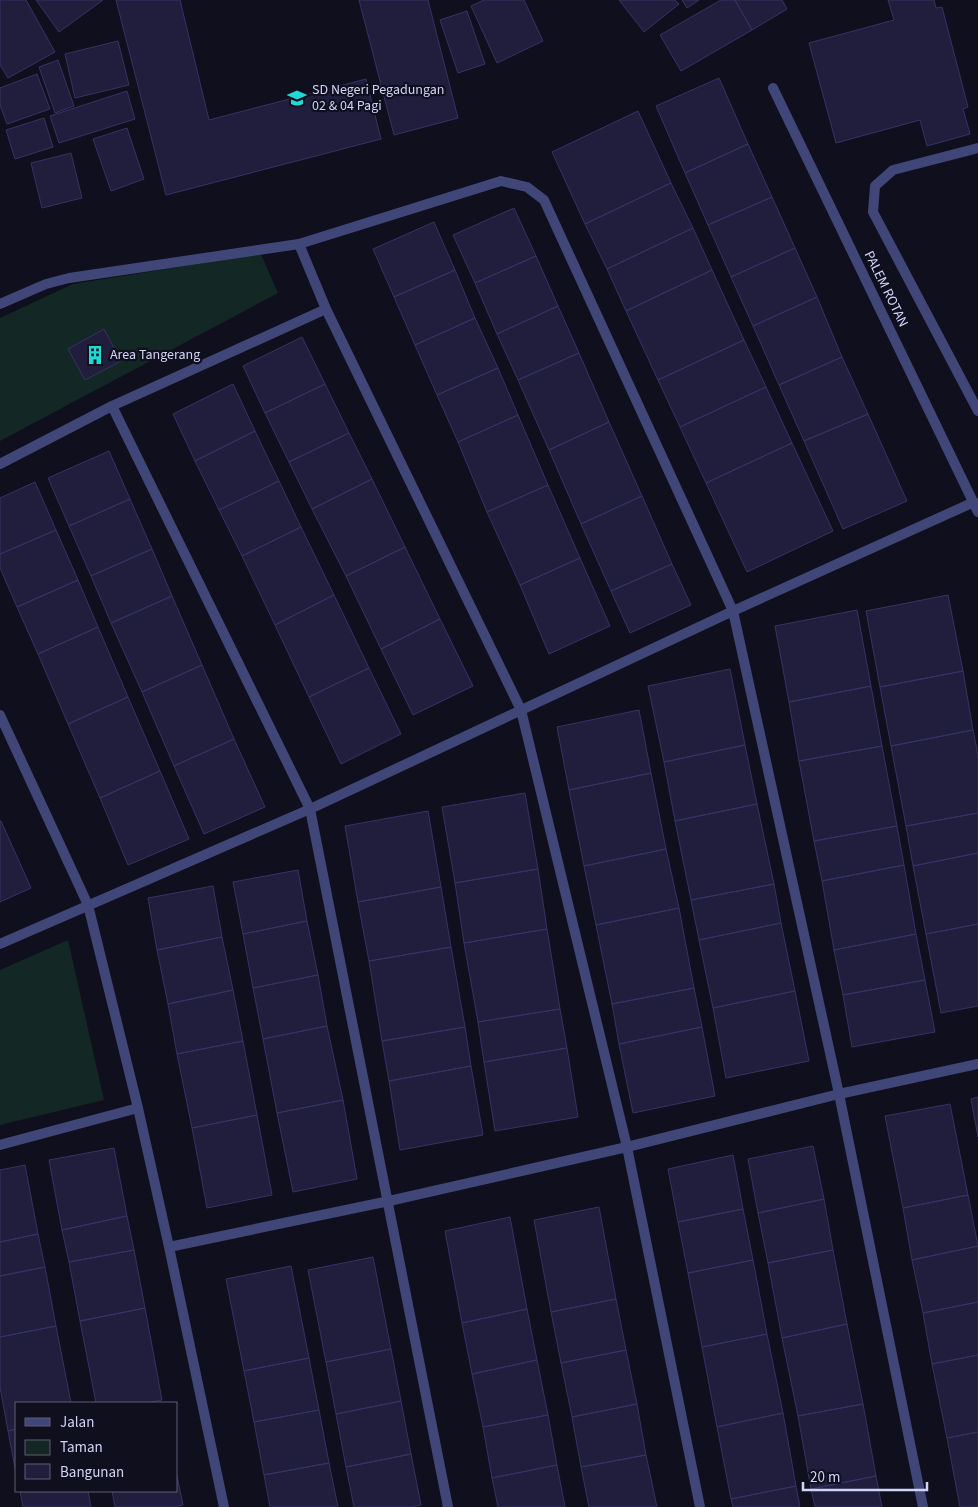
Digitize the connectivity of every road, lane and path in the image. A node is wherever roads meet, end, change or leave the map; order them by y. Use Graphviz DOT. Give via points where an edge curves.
graph roads {
  1 [pos="773,88"];
  2 [pos="978,148"];
  3 [pos="299,244"];
  4 [pos="0,304"];
  5 [pos="326,309"];
  6 [pos="112,406"];
  7 [pos="978,412"];
  8 [pos="0,464"];
  9 [pos="976,501"];
  10 [pos="978,512"];
  11 [pos="733,611"];
  12 [pos="521,710"];
  13 [pos="0,715"];
  14 [pos="310,809"];
  15 [pos="88,905"];
  16 [pos="0,944"];
  17 [pos="978,1064"];
  18 [pos="839,1094"];
  19 [pos="138,1108"];
  20 [pos="0,1145"];
  21 [pos="627,1147"];
  22 [pos="389,1201"];
  23 [pos="169,1247"];
  24 [pos="224,1507"];
  25 [pos="448,1507"];
  26 [pos="700,1507"];
  27 [pos="923,1507"];
  1 -- 9 [label="street, PALEM ROTAN"];
  2 -- 7 [label="street" via="893,170 875,186 873,212"];
  3 -- 4 [label="street" via="69,278"];
  3 -- 5 [label="street"];
  3 -- 11 [label="street" via="501,181 527,187 544,200"];
  5 -- 6 [label="street"];
  5 -- 12 [label="street"];
  6 -- 8 [label="street"];
  6 -- 14 [label="street"];
  9 -- 10 [label="street, PALEM ROTAN"];
  9 -- 11 [label="street"];
  11 -- 12 [label="street"];
  11 -- 18 [label="street"];
  12 -- 14 [label="street"];
  12 -- 21 [label="street"];
  13 -- 15 [label="street"];
  14 -- 15 [label="street"];
  14 -- 22 [label="street"];
  15 -- 16 [label="street"];
  15 -- 19 [label="street"];
  17 -- 18 [label="street"];
  18 -- 21 [label="street"];
  18 -- 27 [label="street"];
  19 -- 20 [label="street"];
  19 -- 23 [label="street"];
  21 -- 22 [label="street"];
  21 -- 26 [label="street"];
  22 -- 23 [label="street"];
  22 -- 25 [label="street"];
  23 -- 24 [label="street"];
}
